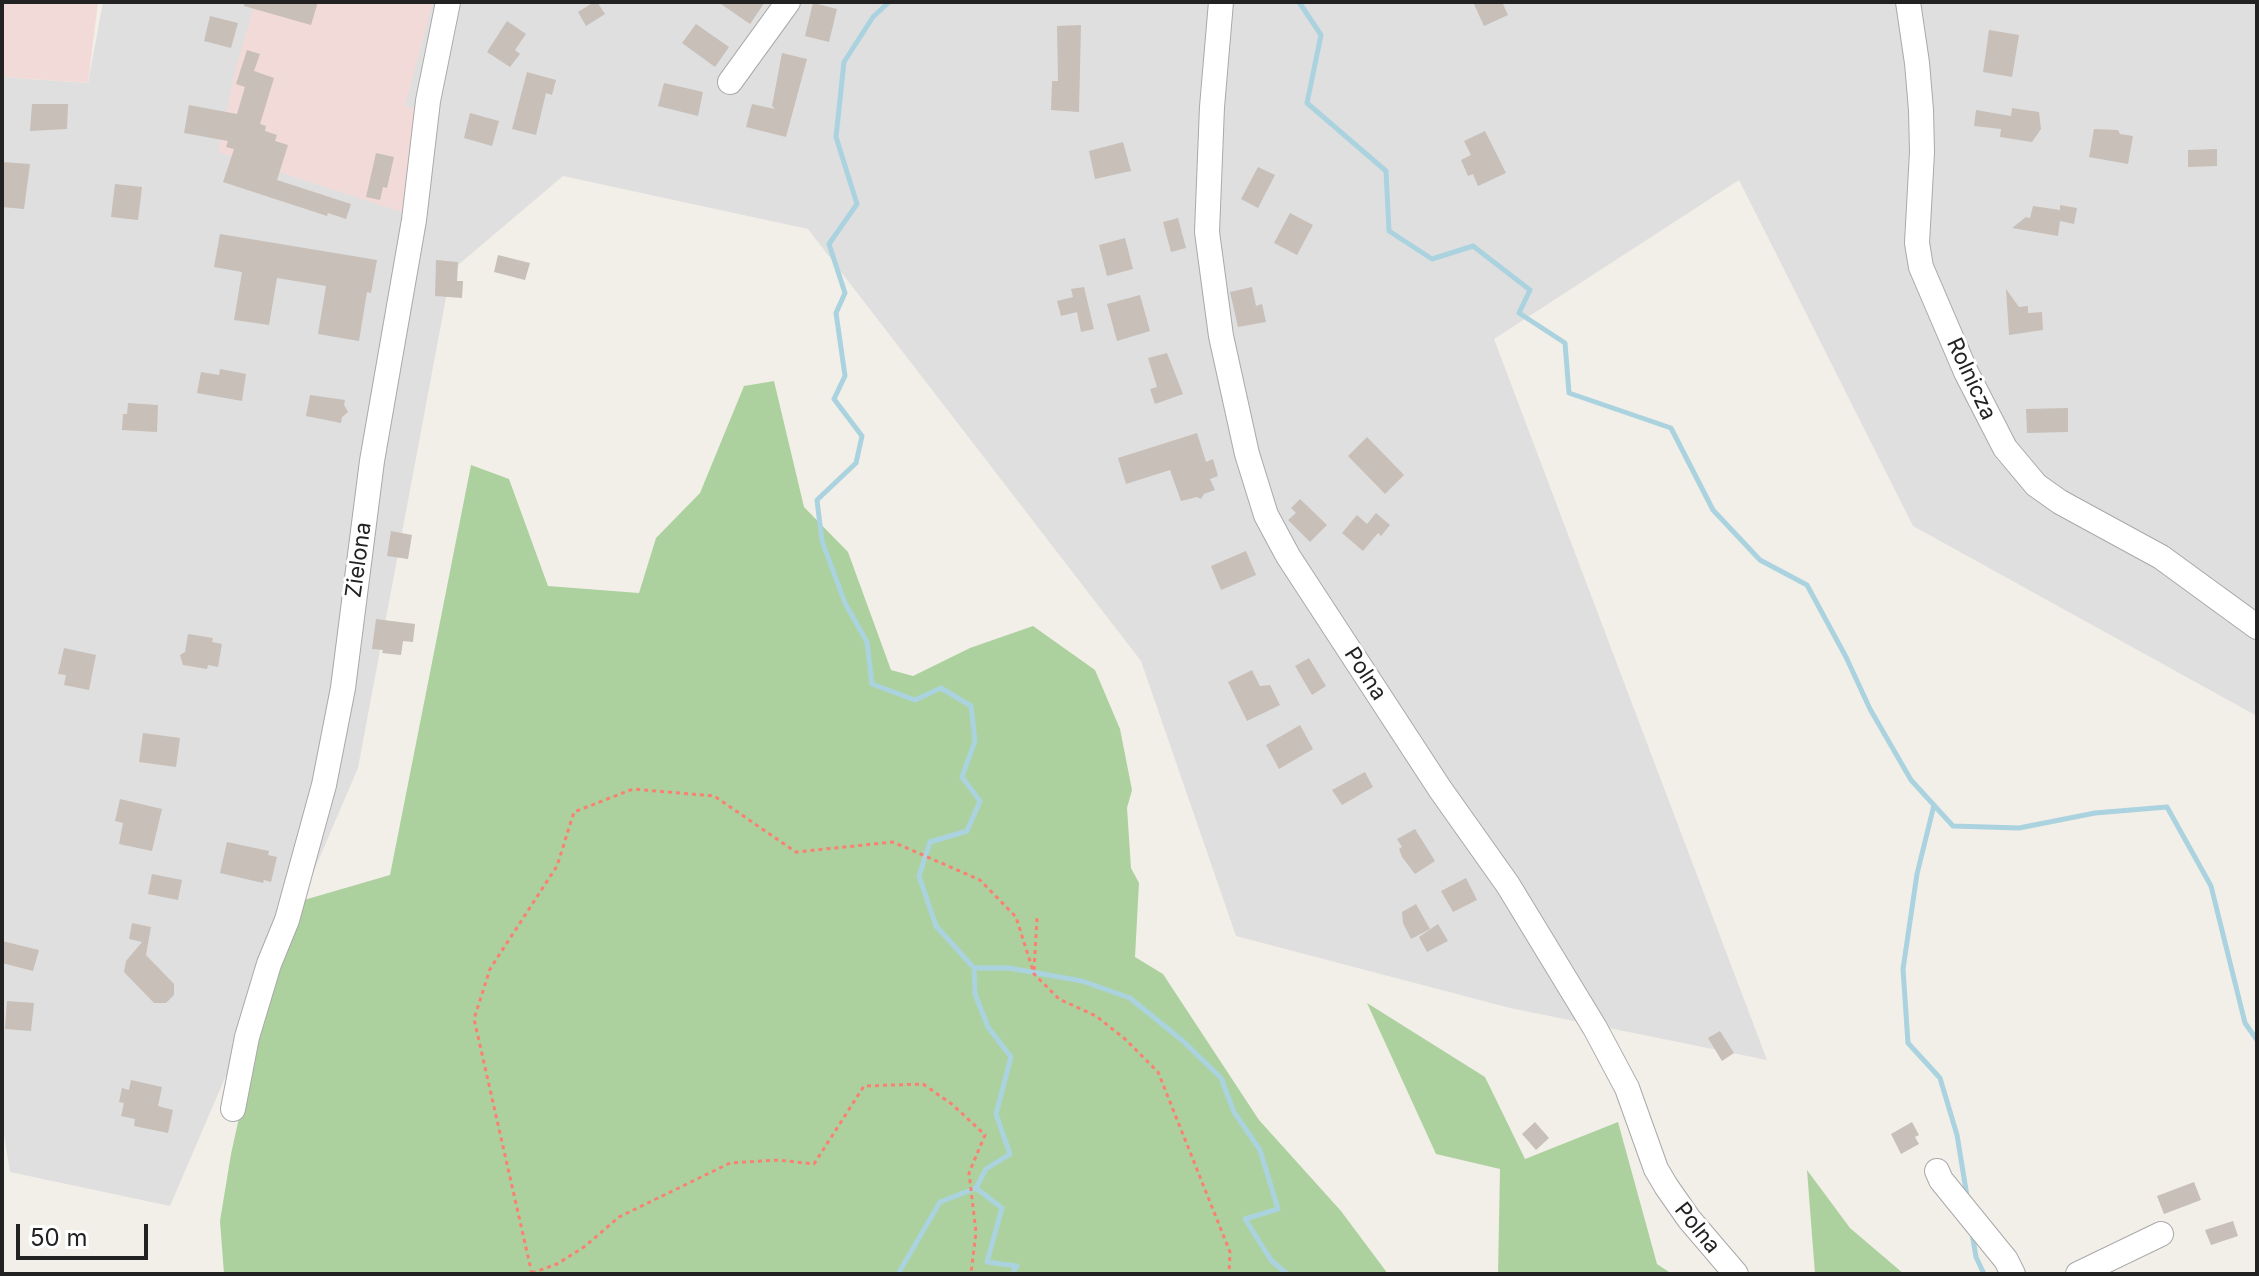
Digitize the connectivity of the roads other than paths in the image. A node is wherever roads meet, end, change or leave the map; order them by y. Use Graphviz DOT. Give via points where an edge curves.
graph roads {
  1 [pos="448,2"];
  2 [pos="788,2"];
  3 [pos="1221,2"];
  4 [pos="1908,2"];
  5 [pos="730,82"];
  6 [pos="2257,627"];
  7 [pos="233,1109"];
  8 [pos="1937,1171"];
  9 [pos="2161,1234"];
  10 [pos="1736,1274"];
  11 [pos="2013,1274"];
  12 [pos="2078,1274"];
  1 -- 7 [label="street, Zielona" via="428,101 414,220 324,785 287,920 247,1037"];
  2 -- 5 [label="street"];
  3 -- 10 [label="street, Polna" via="1207,232 1221,336 1266,515 1587,1015 1627,1088 1666,1186"];
  4 -- 6 [label="street, Rolnicza" via="1921,110 1921,267 2000,439 2036,485 2161,557"];
  8 -- 11 [label="street"];
  9 -- 12 [label="street"];
}
